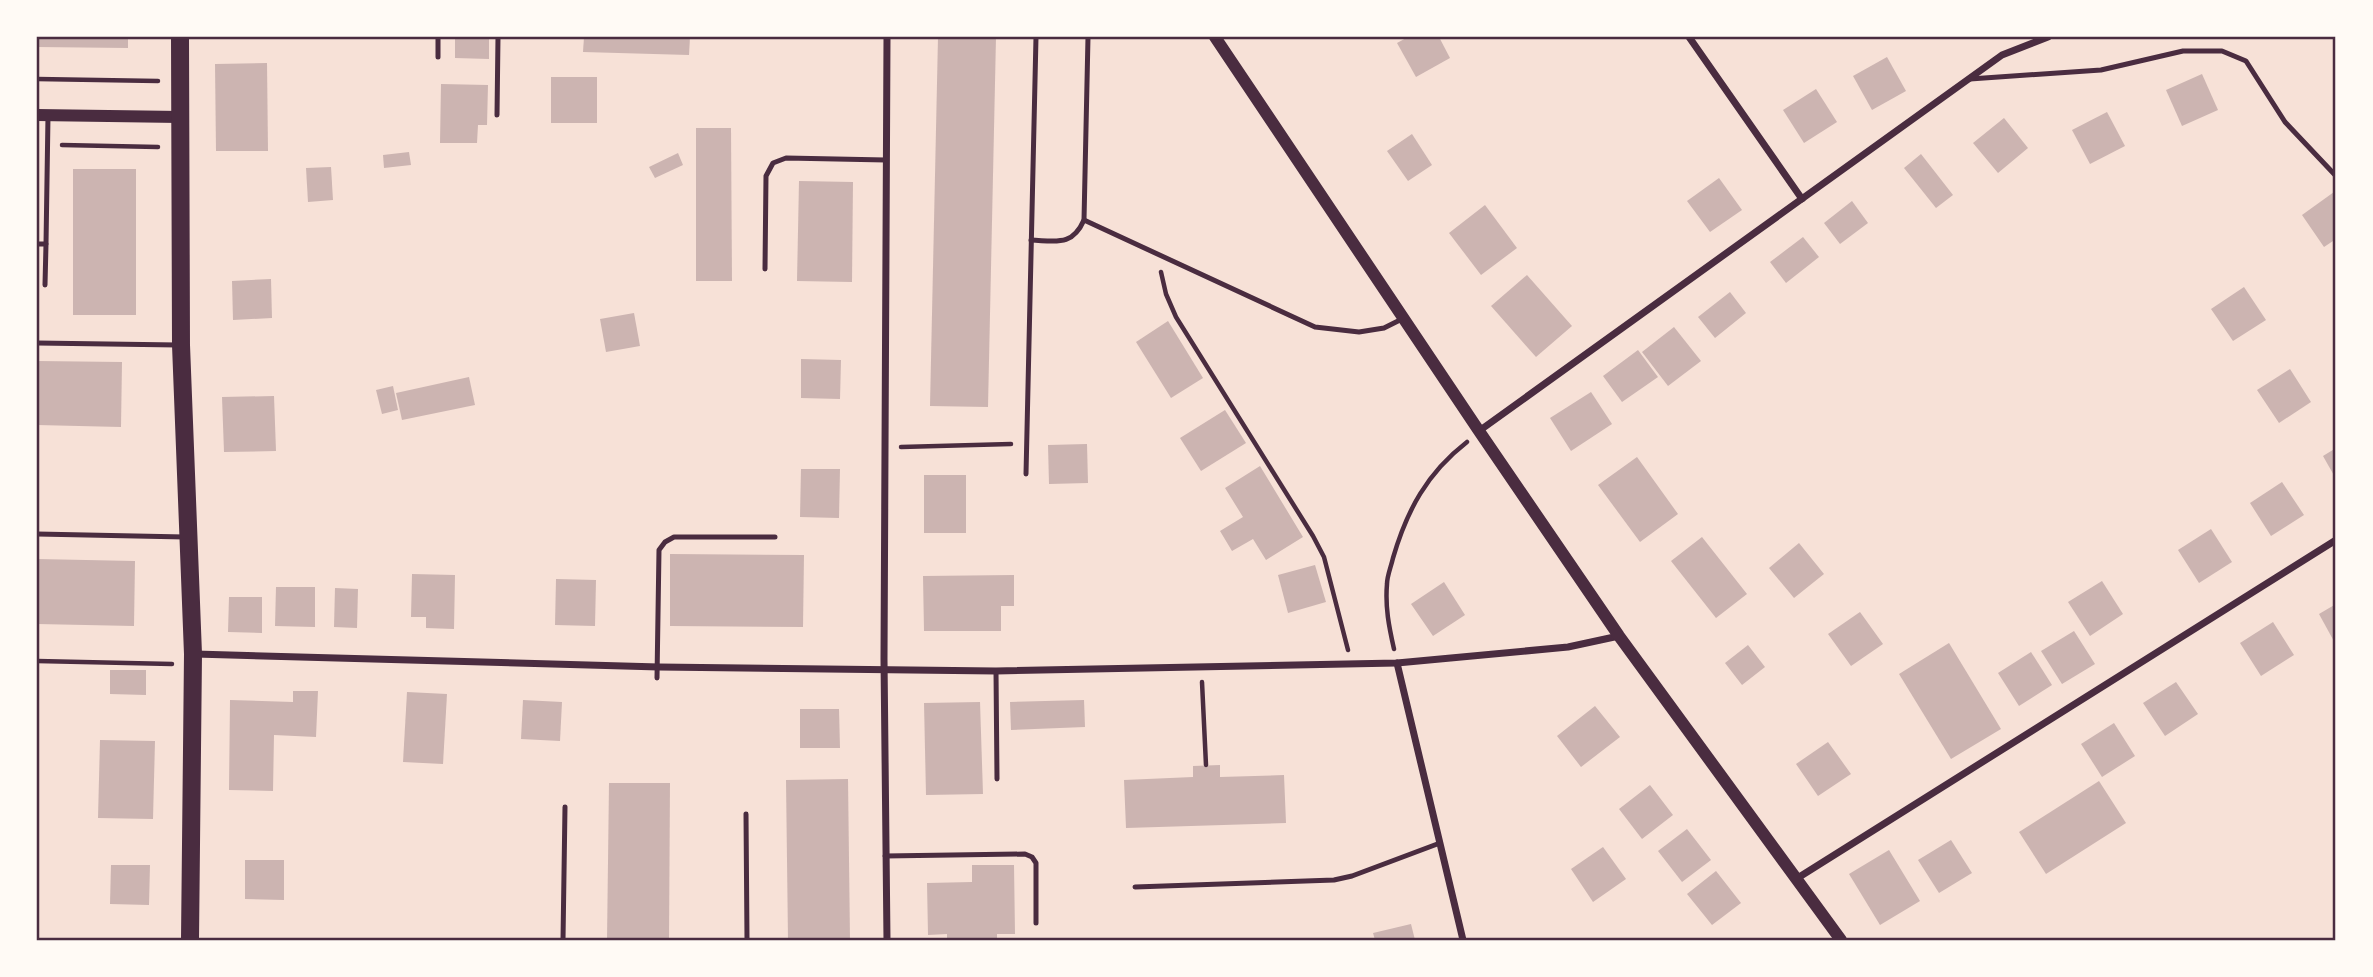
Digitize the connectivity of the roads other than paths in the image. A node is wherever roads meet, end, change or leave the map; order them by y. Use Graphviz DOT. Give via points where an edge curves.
graph roads {
  1 [pos="180,37"];
  2 [pos="438,37"];
  3 [pos="498,37"];
  4 [pos="887,37"];
  5 [pos="1036,37"];
  6 [pos="1088,37"];
  7 [pos="1215,37"];
  8 [pos="1689,37"];
  9 [pos="2048,37"];
  10 [pos="438,57"];
  11 [pos="1969,79"];
  12 [pos="42,115"];
  13 [pos="497,115"];
  14 [pos="180,117"];
  15 [pos="886,160"];
  16 [pos="2336,176"];
  17 [pos="1802,199"];
  18 [pos="1084,220"];
  19 [pos="1031,240"];
  20 [pos="37,244"];
  21 [pos="46,244"];
  22 [pos="765,269"];
  23 [pos="45,285"];
  24 [pos="1404,318"];
  25 [pos="37,343"];
  26 [pos="181,345"];
  27 [pos="1479,431"];
  28 [pos="1026,474"];
  29 [pos="37,534"];
  30 [pos="188,537"];
  31 [pos="775,537"];
  32 [pos="2336,540"];
  33 [pos="1619,635"];
  34 [pos="193,654"];
  35 [pos="1397,663"];
  36 [pos="884,671"];
  37 [pos="996,671"];
  38 [pos="657,678"];
  39 [pos="997,779"];
  40 [pos="565,807"];
  41 [pos="746,814"];
  42 [pos="1440,843"];
  43 [pos="885,856"];
  44 [pos="1796,879"];
  45 [pos="1135,887"];
  46 [pos="1036,923"];
  47 [pos="190,940"];
  48 [pos="564,940"];
  49 [pos="747,940"];
  50 [pos="887,940"];
  51 [pos="1464,940"];
  52 [pos="1841,940"];
  1 -- 14 [label="main road"];
  2 -- 10 [label="lane"];
  3 -- 13 [label="lane"];
  4 -- 15 [label="street"];
  5 -- 19 [label="lane"];
  6 -- 18 [label="lane"];
  7 -- 24 [label="street"];
  8 -- 17 [label="street"];
  9 -- 11 [label="street" via="2002,55"];
  11 -- 16 [label="lane" via="2101,70 2183,51 2222,51 2246,61 2285,122"];
  11 -- 17 [label="street"];
  12 -- 14 [label="street"];
  12 -- 21 [label="lane"];
  14 -- 26 [label="main road"];
  15 -- 22 [label="lane" via="786,158 773,163 766,176"];
  15 -- 36 [label="street"];
  17 -- 27 [label="street"];
  18 -- 19 [label="lane" via="1069,239"];
  18 -- 24 [label="lane" via="1315,327 1359,332 1384,328"];
  19 -- 28 [label="lane"];
  20 -- 21 [label="lane"];
  21 -- 23 [label="lane"];
  24 -- 27 [label="street"];
  25 -- 26 [label="lane"];
  26 -- 30 [label="main road"];
  27 -- 33 [label="street"];
  29 -- 30 [label="lane"];
  30 -- 34 [label="main road"];
  31 -- 38 [label="lane" via="674,537 665,542 660,550"];
  32 -- 44 [label="street"];
  33 -- 35 [label="street" via="1569,647"];
  33 -- 44 [label="street"];
  34 -- 36 [label="street"];
  34 -- 47 [label="main road"];
  35 -- 37 [label="street"];
  35 -- 42 [label="street"];
  36 -- 37 [label="street"];
  36 -- 43 [label="street"];
  37 -- 39 [label="lane"];
  40 -- 48 [label="lane"];
  41 -- 49 [label="lane"];
  42 -- 45 [label="lane" via="1334,880"];
  42 -- 51 [label="street"];
  43 -- 46 [label="lane" via="1032,857 1037,863"];
  43 -- 50 [label="street"];
  44 -- 52 [label="street"];
}
